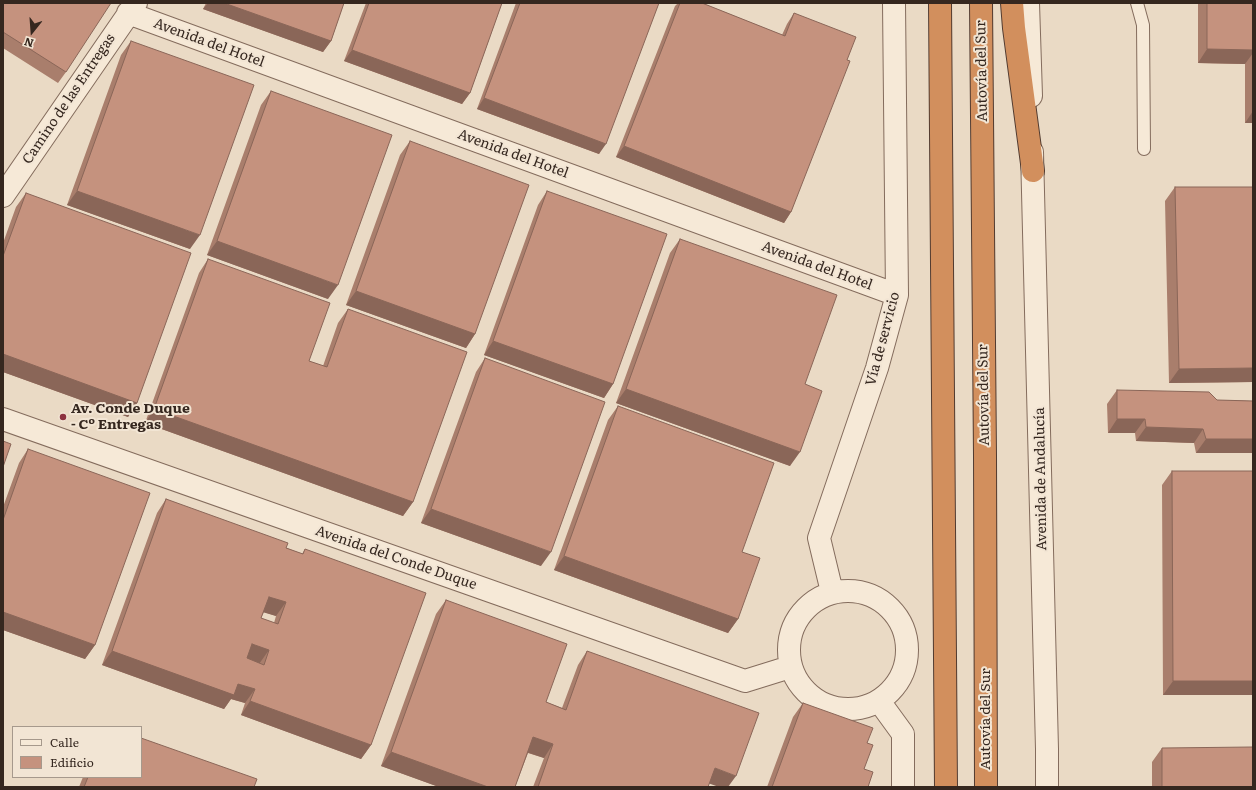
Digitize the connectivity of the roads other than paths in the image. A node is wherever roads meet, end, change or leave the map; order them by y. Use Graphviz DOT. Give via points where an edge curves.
graph roads {
  1 [pos="894,3"];
  2 [pos="940,3"];
  3 [pos="981,3"];
  4 [pos="1012,3"];
  5 [pos="1028,3"];
  6 [pos="1137,3"];
  7 [pos="132,8"];
  8 [pos="1144,149"];
  9 [pos="1033,171"];
  10 [pos="3,196"];
  11 [pos="897,295"];
  12 [pos="3,419"];
  13 [pos="832,592"];
  14 [pos="790,667"];
  15 [pos="879,701"];
  16 [pos="903,787"];
  17 [pos="946,787"];
  18 [pos="986,787"];
  19 [pos="1047,787"];
  1 -- 11 [label="street, Vía de servicio"];
  2 -- 17 [label="highway"];
  3 -- 18 [label="highway, Autovía del Sur"];
  4 -- 9 [label="highway"];
  5 -- 9 [label="street"];
  6 -- 8 [label="lane" via="1143,25"];
  7 -- 10 [label="street, Camino de las Entregas"];
  7 -- 11 [label="street, Avenida del Hotel"];
  9 -- 19 [label="street, Avenida de Andalucía"];
  11 -- 13 [label="street, Vía de servicio" via="877,368 819,538"];
  12 -- 14 [label="street, Avenida del Conde Duque" via="745,681"];
  13 -- 14 [label="street" via="817,598 795,621 788,644"];
  13 -- 15 [label="street" via="846,590 874,597 886,604 903,627 907,655 904,668 894,687"];
  14 -- 15 [label="street" via="798,683 810,697 826,706 844,710 862,708"];
  15 -- 16 [label="street" via="903,734"];
}
